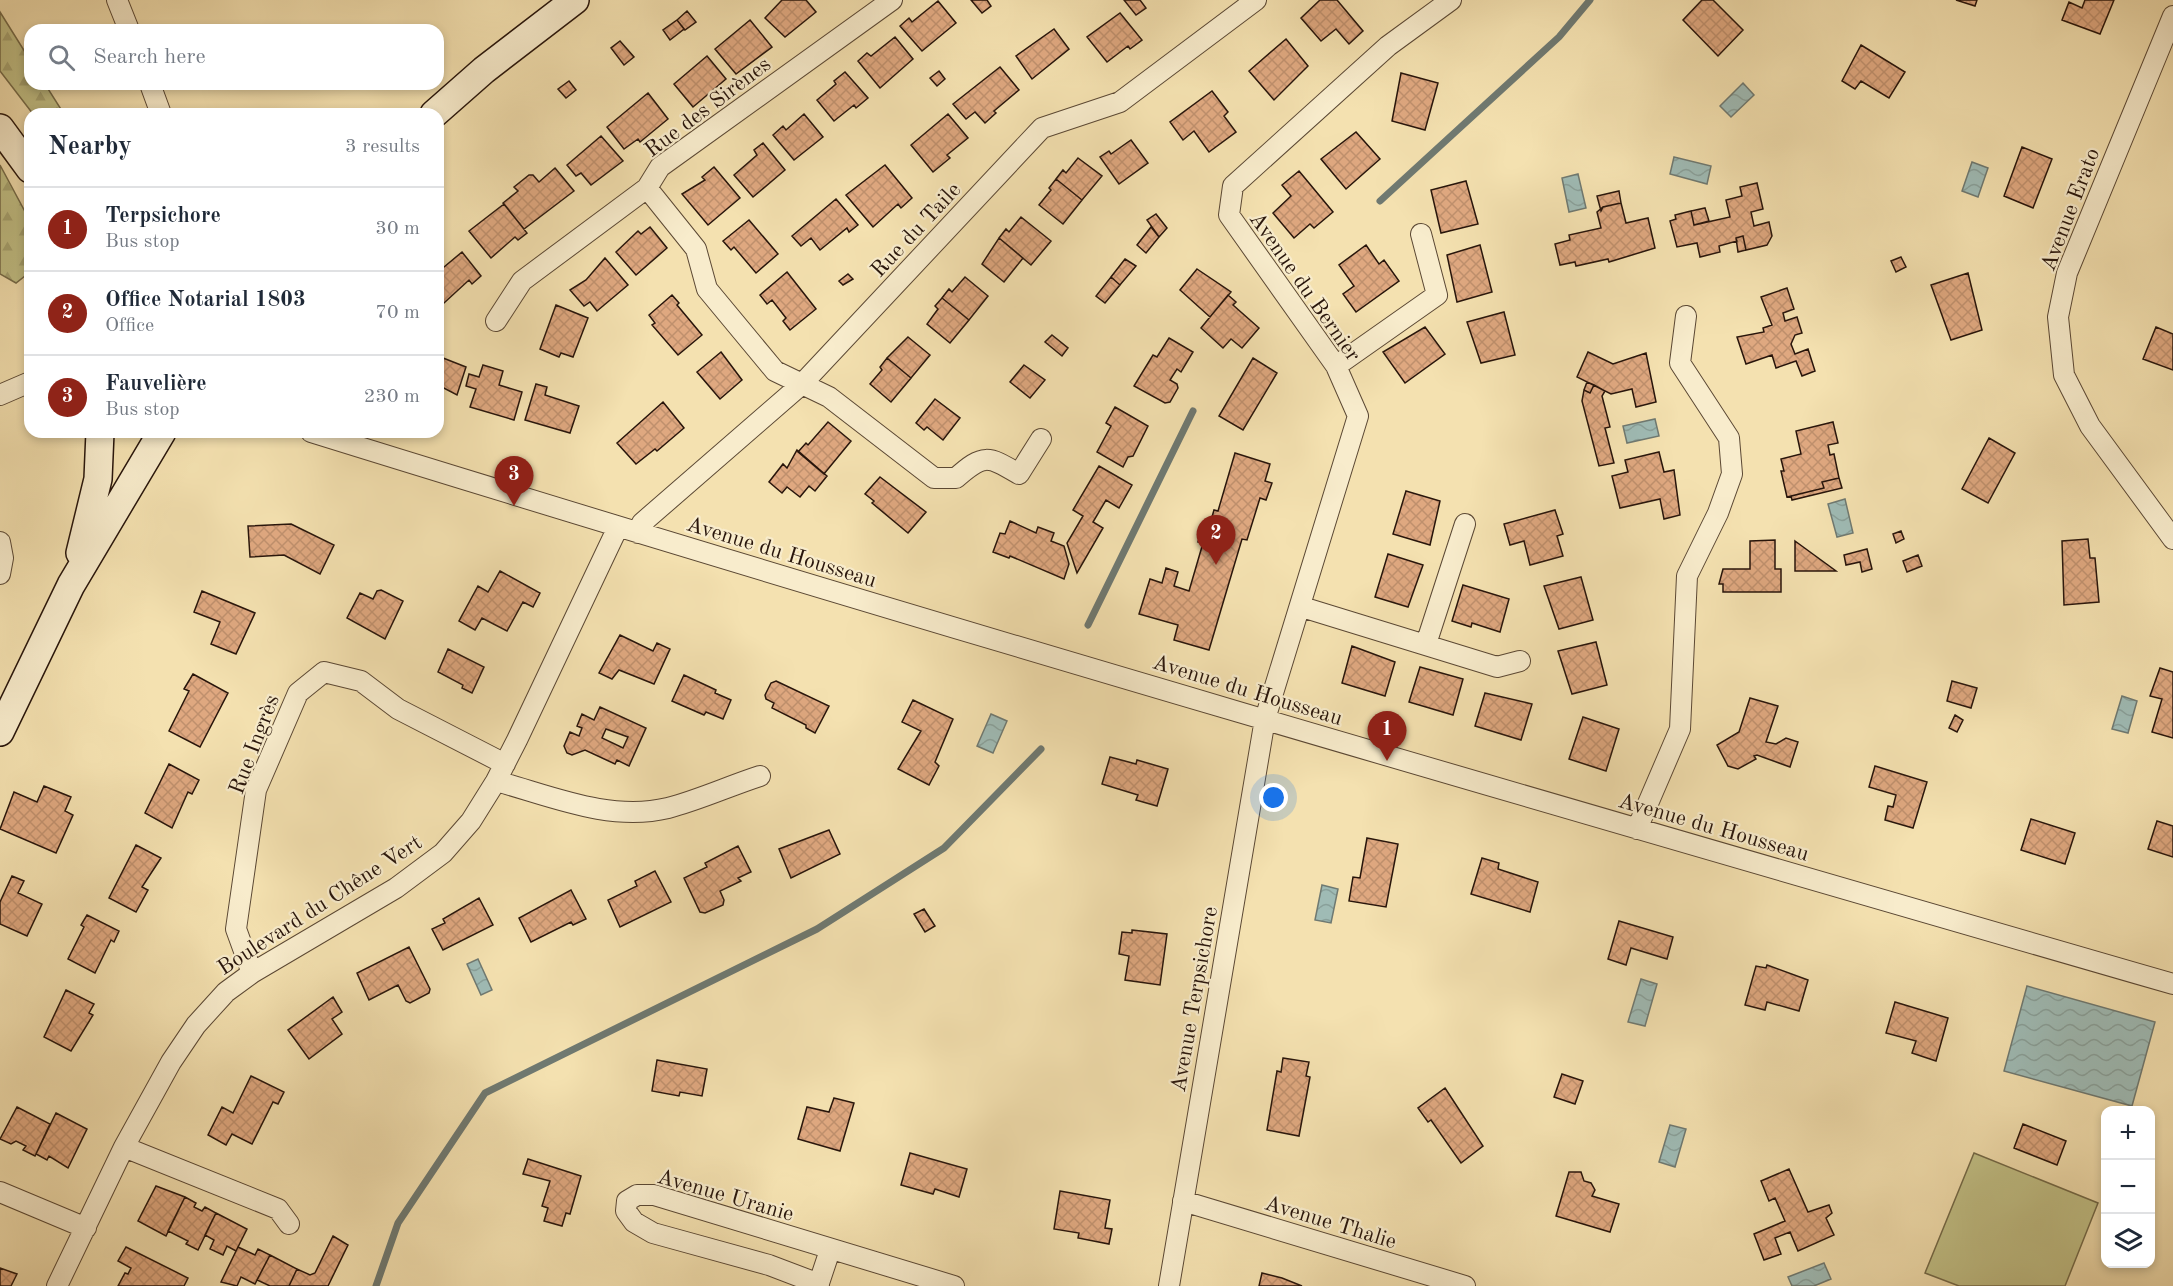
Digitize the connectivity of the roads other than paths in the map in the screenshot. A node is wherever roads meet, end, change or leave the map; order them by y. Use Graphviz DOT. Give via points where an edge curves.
graph roads {
  1 [pos="117,0"];
  2 [pos="575,0"];
  3 [pos="892,0"];
  4 [pos="1451,0"];
  5 [pos="1252,1"];
  6 [pos="2173,16"];
  7 [pos="127,24"];
  8 [pos="152,90"];
  9 [pos="159,108"];
  10 [pos="441,108"];
  11 [pos="0,128"];
  12 [pos="24,161"];
  13 [pos="647,188"];
  14 [pos="1421,234"];
  15 [pos="1686,316"];
  16 [pos="496,321"];
  17 [pos="1336,366"];
  18 [pos="802,384"];
  19 [pos="24,385"];
  20 [pos="0,395"];
  21 [pos="100,438"];
  22 [pos="158,438"];
  23 [pos="330,438"];
  24 [pos="1041,439"];
  25 [pos="1465,524"];
  26 [pos="618,527"];
  27 [pos="638,533"];
  28 [pos="2173,539"];
  29 [pos="0,542"];
  30 [pos="0,574"];
  31 [pos="71,585"];
  32 [pos="1302,607"];
  33 [pos="1426,644"];
  34 [pos="1520,661"];
  35 [pos="1265,719"];
  36 [pos="0,732"];
  37 [pos="501,773"];
  38 [pos="760,776"];
  39 [pos="1637,829"];
  40 [pos="252,974"];
  41 [pos="2173,984"];
  42 [pos="124,1147"];
  43 [pos="0,1192"];
  44 [pos="1183,1201"];
  45 [pos="289,1224"];
  46 [pos="86,1228"];
  47 [pos="830,1250"];
  48 [pos="819,1285"];
  49 [pos="57,1286"];
  50 [pos="954,1286"];
  51 [pos="1169,1286"];
  52 [pos="1465,1286"];
  1 -- 7 [label="street"];
  2 -- 10 [label="main road"];
  3 -- 13 [label="street, Rue des Sirènes" via="660,167"];
  4 -- 17 [label="street, Avenue du Bernier" via="1388,46 1233,186 1229,215"];
  5 -- 18 [label="street, Rue du Taile" via="1120,102 1042,128"];
  6 -- 28 [label="street, Avenue Erato" via="2067,273 2058,317 2064,375 2090,426"];
  8 -- 9 [label="street"];
  11 -- 12 [label="main road"];
  13 -- 16 [label="street" via="522,281"];
  13 -- 18 [label="street, Rue des Sirènes" via="696,249 707,289 775,371"];
  14 -- 17 [label="street" via="1437,296"];
  15 -- 39 [label="street" via="1680,363 1729,438 1732,474 1687,576 1680,729"];
  17 -- 32 [label="street, Avenue du Bernier" via="1358,416"];
  18 -- 24 [label="street, Rue des Sirènes" via="829,397 934,478 956,478 976,461 993,459 1019,474"];
  18 -- 27 [label="street, Rue du Taile" via="642,523"];
  19 -- 20 [label="street"];
  21 -- 31 [label="main road" via="96,489"];
  22 -- 31 [label="main road"];
  23 -- 26 [label="street, Avenue du Housseau"];
  25 -- 33 [label="street"];
  26 -- 27 [label="street, Avenue du Housseau"];
  26 -- 37 [label="street, Boulevard du Chêne Vert"];
  27 -- 35 [label="street, Avenue du Housseau"];
  29 -- 30 [label="street"];
  31 -- 36 [label="main road"];
  32 -- 33 [label="street"];
  32 -- 35 [label="street, Avenue du Bernier"];
  33 -- 34 [label="street" via="1497,666"];
  35 -- 39 [label="street, Avenue du Housseau"];
  35 -- 44 [label="street, Avenue Terpsichore"];
  37 -- 38 [label="street" via="574,804 641,812 668,808"];
  37 -- 40 [label="street, Boulevard du Chêne Vert" via="471,821 442,853 396,888"];
  37 -- 40 [label="street, Rue Ingrès" via="398,709 361,681 324,672 298,693 256,790 236,929"];
  39 -- 41 [label="street, Avenue du Housseau"];
  40 -- 42 [label="street, Boulevard du Chêne Vert" via="226,992 196,1025"];
  42 -- 45 [label="street" via="278,1209"];
  42 -- 46 [label="street, Boulevard du Chêne Vert"];
  43 -- 46 [label="street"];
  44 -- 51 [label="street, Avenue Terpsichore"];
  44 -- 52 [label="street, Avenue Thalie"];
  46 -- 49 [label="street, Boulevard du Chêne Vert"];
  47 -- 48 [label="street"];
  47 -- 48 [label="street, Avenue Uranie" via="654,1195 637,1195 627,1201 626,1211 634,1222 653,1233 769,1265"];
  47 -- 50 [label="street, Avenue Uranie"];
}
